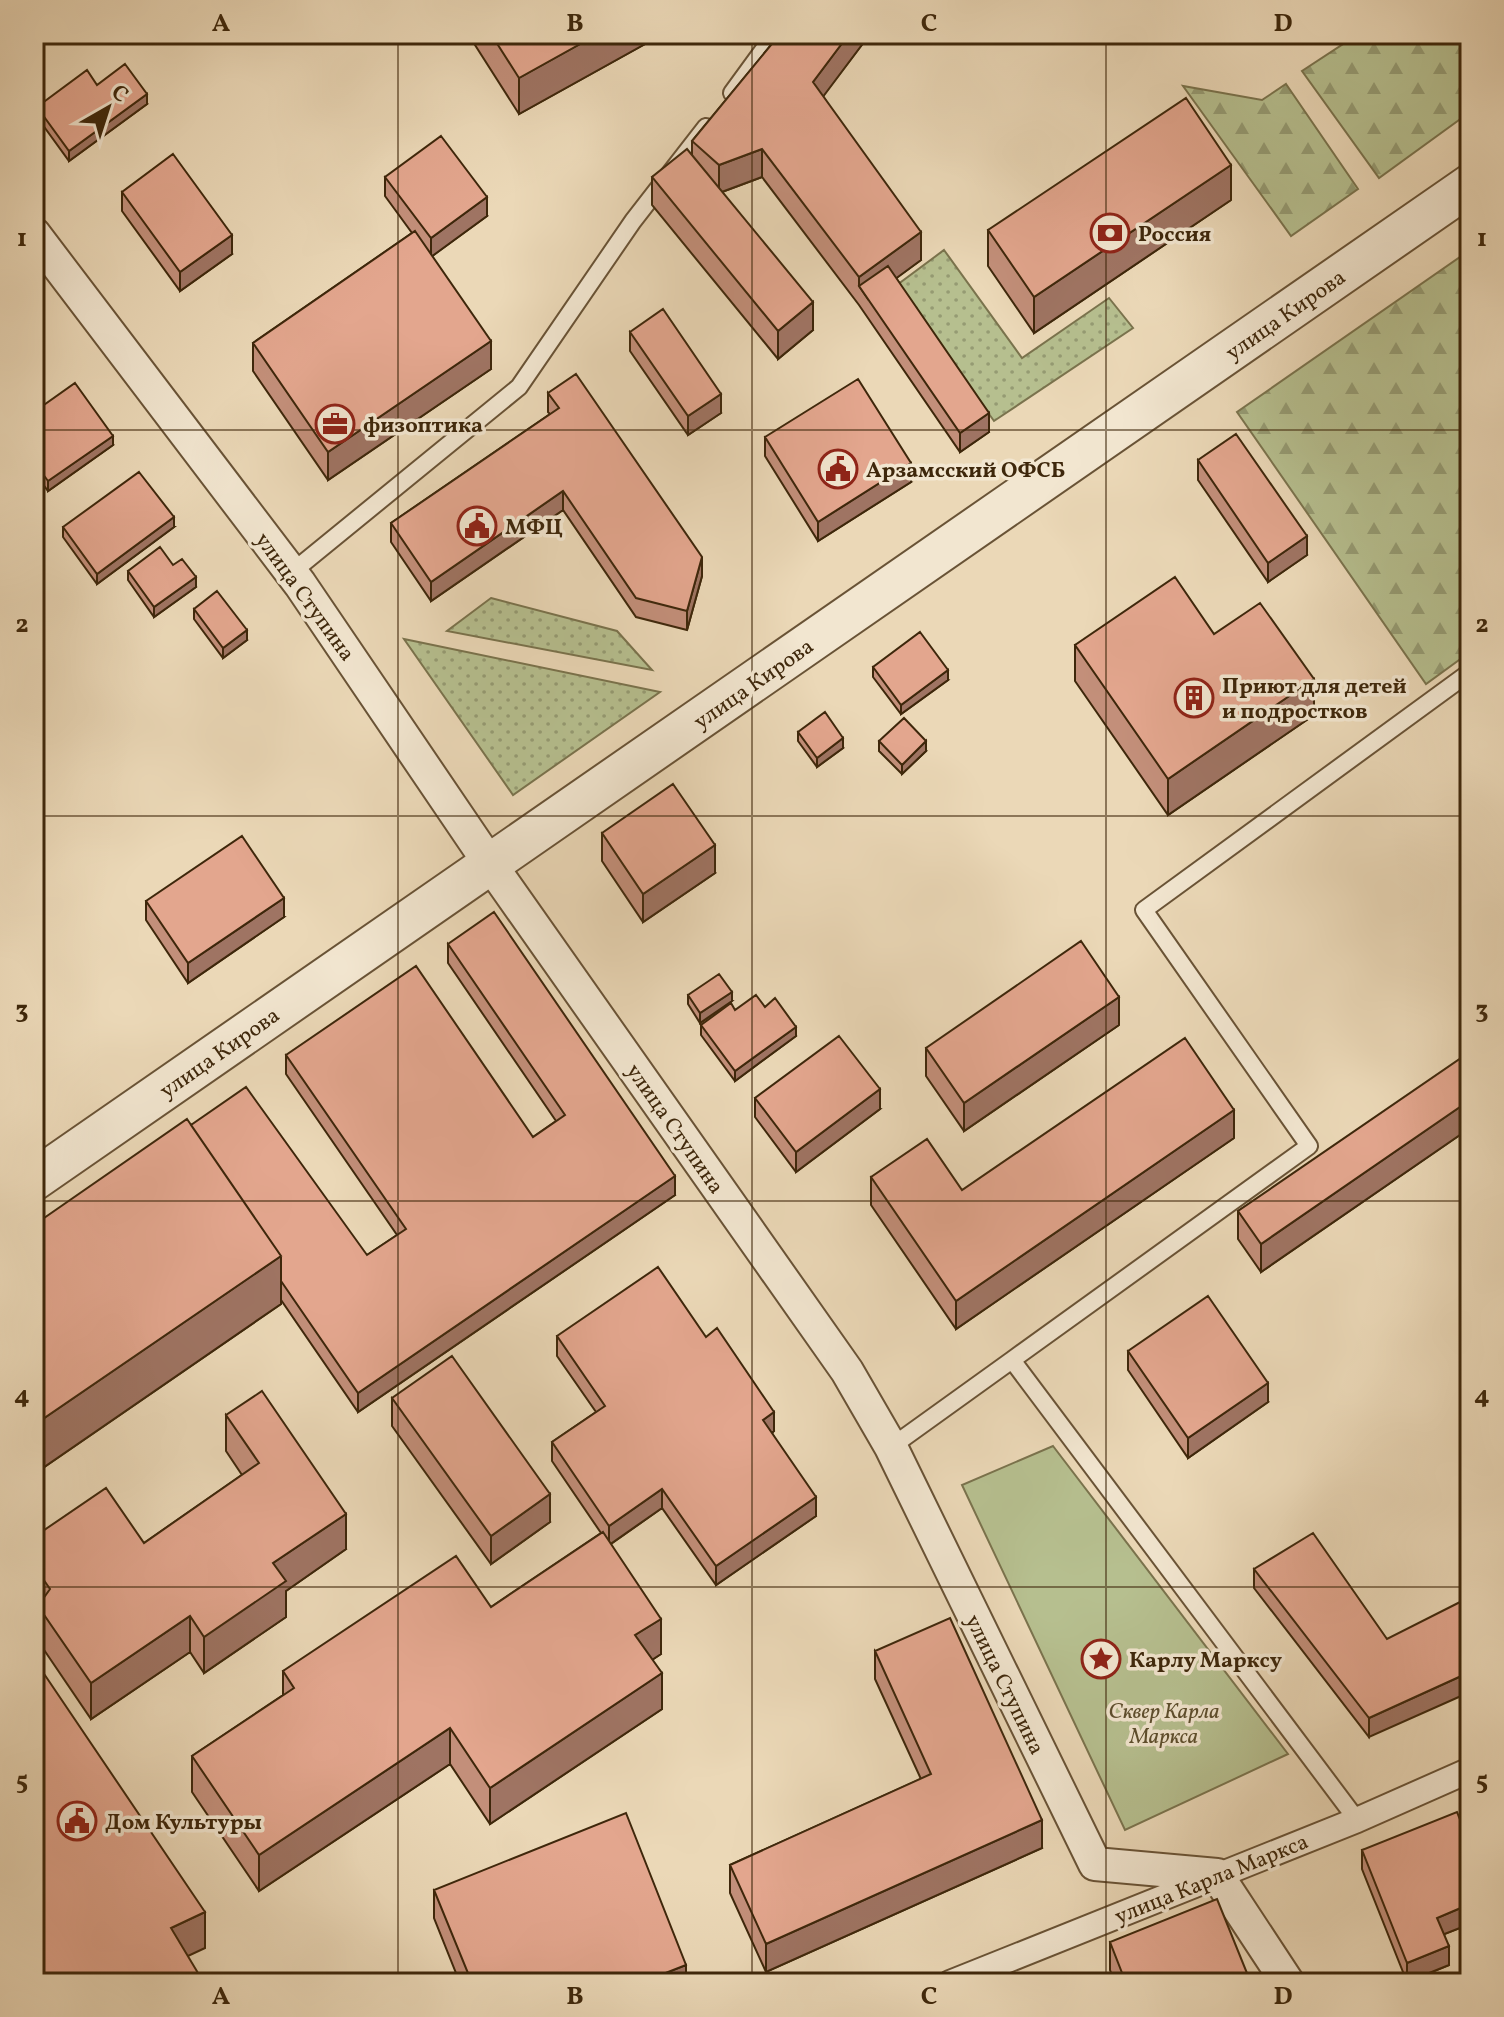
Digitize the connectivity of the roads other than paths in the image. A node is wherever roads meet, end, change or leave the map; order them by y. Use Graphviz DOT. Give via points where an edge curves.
graph roads {
  1 [pos="775,34"];
  2 [pos="1470,185"];
  3 [pos="34,234"];
  4 [pos="291,573"];
  5 [pos="1470,672"];
  6 [pos="490,864"];
  7 [pos="34,1180"];
  8 [pos="1012,1360"];
  9 [pos="891,1447"];
  10 [pos="1470,1770"];
  11 [pos="1357,1820"];
  12 [pos="1217,1875"];
  13 [pos="950,1983"];
  14 [pos="1288,1983"];
  1 -- 4 [label="lane" via="633,221 519,387"];
  2 -- 6 [label="street, улица Кирова"];
  3 -- 4 [label="street, улица Ступина"];
  4 -- 6 [label="street, улица Ступина"];
  5 -- 8 [label="lane" via="1144,910 1309,1146"];
  6 -- 7 [label="street, улица Кирова"];
  6 -- 9 [label="street, улица Ступина" via="847,1371"];
  8 -- 9 [label="lane"];
  8 -- 11 [label="lane"];
  9 -- 12 [label="street, улица Ступина" via="1095,1864"];
  10 -- 11 [label="street, улица Карла Маркса"];
  11 -- 12 [label="street, улица Карла Маркса"];
  12 -- 13 [label="street, улица Карла Маркса"];
  12 -- 14 [label="street"];
}
